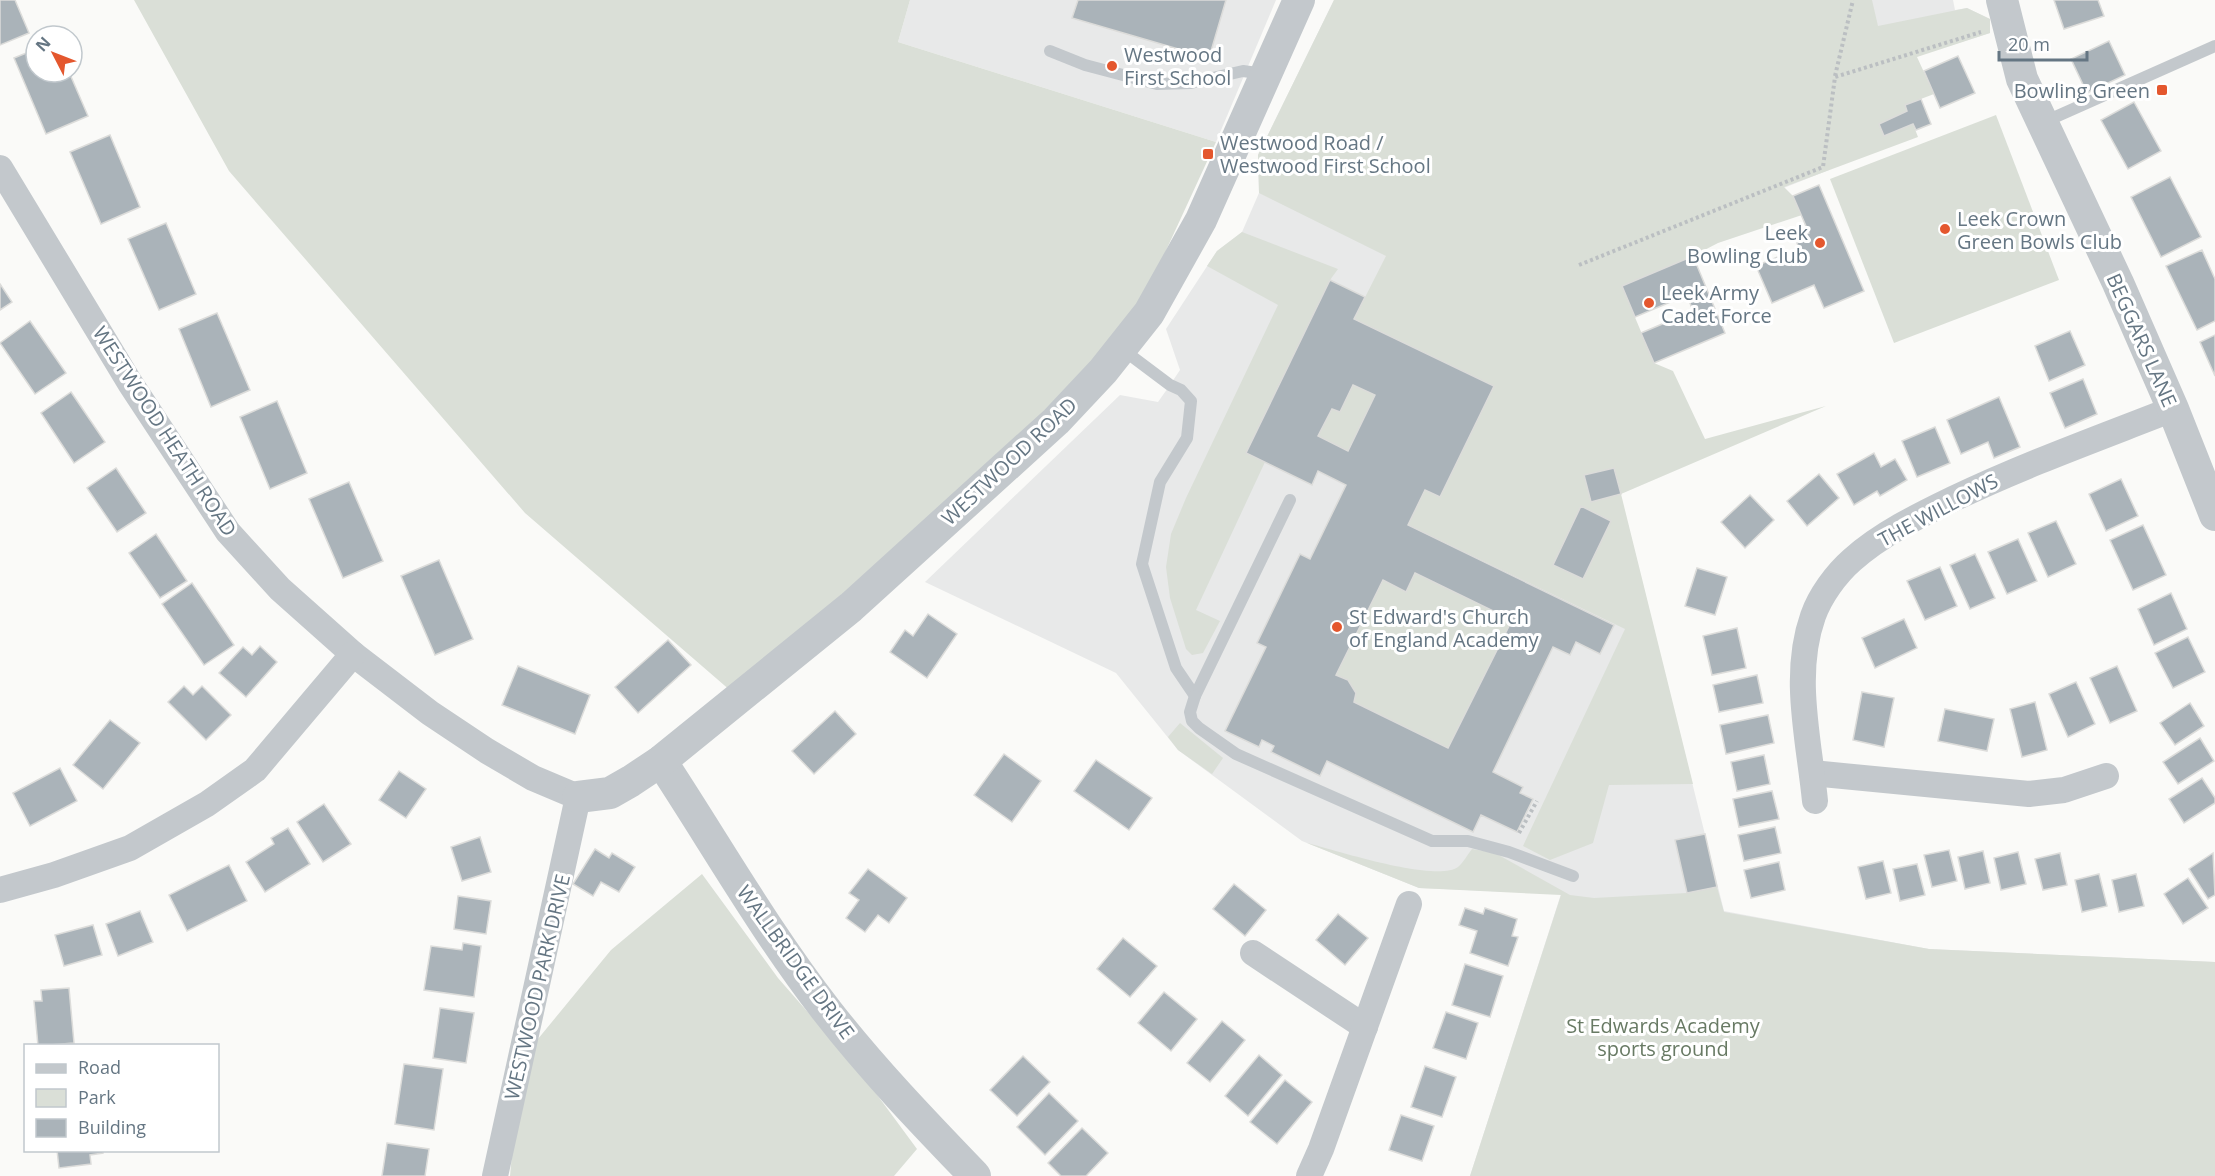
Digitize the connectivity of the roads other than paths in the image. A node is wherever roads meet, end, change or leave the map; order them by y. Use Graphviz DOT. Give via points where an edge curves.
graph roads {
  1 [pos="1299,0"];
  2 [pos="2002,0"];
  3 [pos="2215,46"];
  4 [pos="1050,51"];
  5 [pos="1265,74"];
  6 [pos="2043,123"];
  7 [pos="0,168"];
  8 [pos="1121,348"];
  9 [pos="2173,409"];
  10 [pos="1290,500"];
  11 [pos="2215,515"];
  12 [pos="353,654"];
  13 [pos="1196,696"];
  14 [pos="661,761"];
  15 [pos="1812,773"];
  16 [pos="2106,776"];
  17 [pos="578,797"];
  18 [pos="1815,801"];
  19 [pos="1573,876"];
  20 [pos="0,890"];
  21 [pos="1409,904"];
  22 [pos="1253,953"];
  23 [pos="1365,1027"];
  24 [pos="495,1176"];
  25 [pos="975,1176"];
  26 [pos="1309,1176"];
  1 -- 5 [label="street, WESTWOOD ROAD"];
  2 -- 6 [label="street, BEGGARS LANE" via="2022,79"];
  3 -- 6 [label="lane"];
  4 -- 5 [label="lane" via="1085,65 1157,84 1191,83 1243,71"];
  5 -- 8 [label="street, WESTWOOD ROAD" via="1201,220 1149,313"];
  6 -- 9 [label="street, BEGGARS LANE"];
  7 -- 12 [label="street, WESTWOOD HEATH ROAD" via="130,383 228,532 280,589"];
  8 -- 13 [label="lane" via="1191,401 1187,438 1160,482 1142,564 1176,668"];
  8 -- 14 [label="street, WESTWOOD ROAD" via="1056,421 868,591"];
  9 -- 11 [label="street, BEGGARS LANE"];
  9 -- 15 [label="street, THE WILLOWS" via="1994,479 1887,534 1851,560 1813,614 1805,645 1801,681"];
  10 -- 13 [label="lane"];
  12 -- 17 [label="street, WESTWOOD HEATH ROAD" via="487,751 533,778"];
  12 -- 20 [label="street" via="255,770 207,804 130,848"];
  13 -- 19 [label="lane" via="1190,712 1192,721 1236,754 1432,841 1467,841"];
  14 -- 17 [label="street, WESTWOOD ROAD" via="610,793"];
  14 -- 25 [label="street, WALLBRIDGE DRIVE" via="826,1010"];
  15 -- 16 [label="street" via="2029,794 2064,790"];
  15 -- 18 [label="street, THE WILLOWS"];
  17 -- 24 [label="street, WESTWOOD PARK DRIVE"];
  21 -- 23 [label="street"];
  22 -- 23 [label="street"];
  23 -- 26 [label="street"];
}
